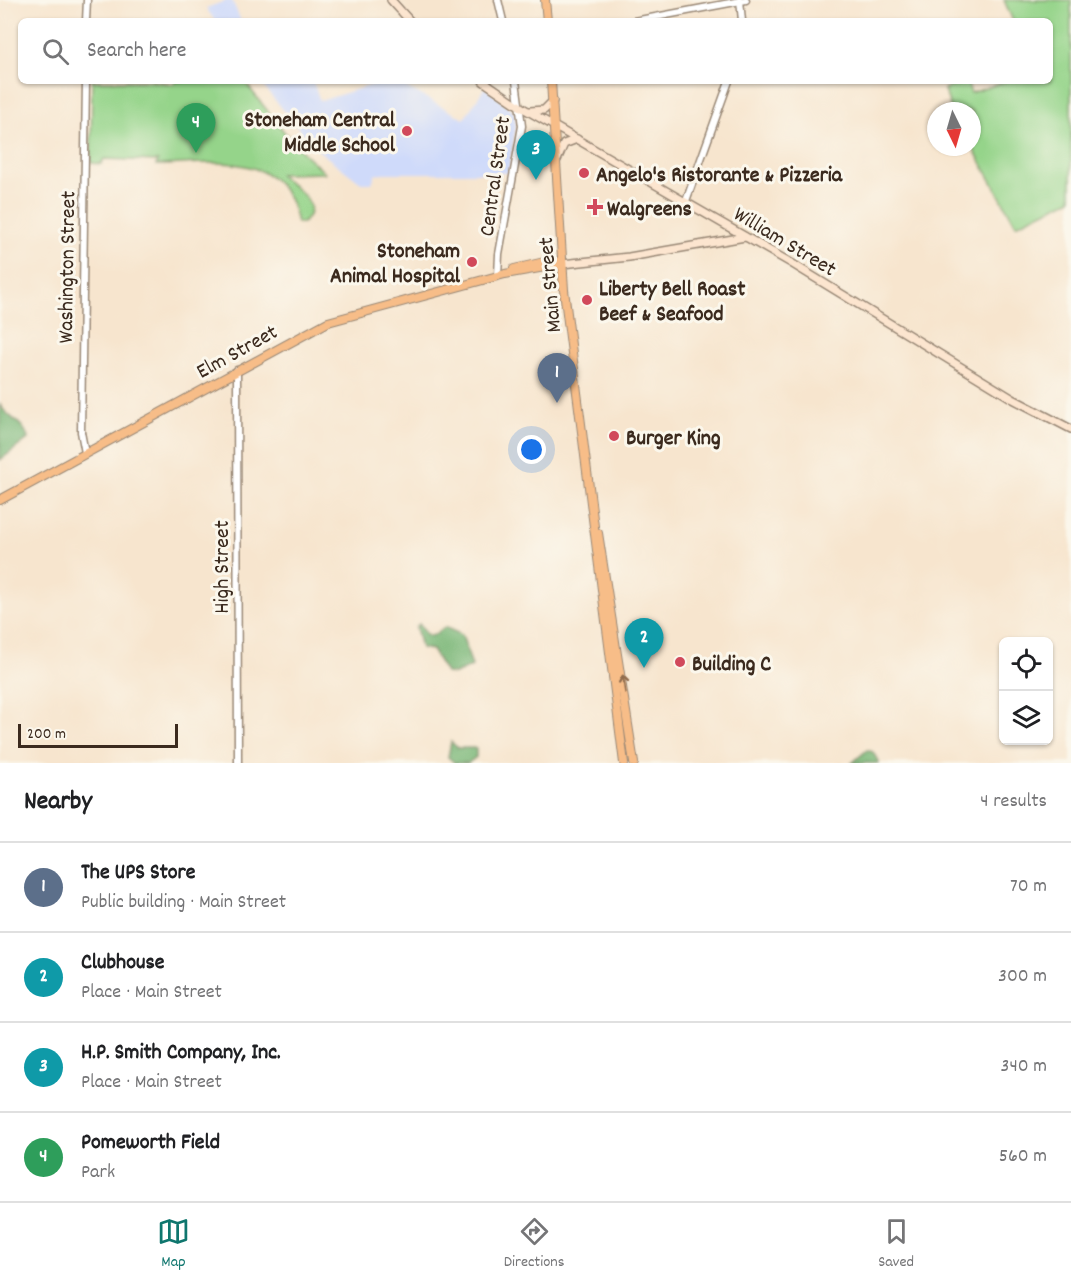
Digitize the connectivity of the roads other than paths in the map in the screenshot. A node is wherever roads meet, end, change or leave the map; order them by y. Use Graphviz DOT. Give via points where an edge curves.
graph roads {
  1 [pos="87,0"];
  2 [pos="391,0"];
  3 [pos="498,0"];
  4 [pos="545,0"];
  5 [pos="742,0"];
  6 [pos="86,18"];
  7 [pos="407,18"];
  8 [pos="502,18"];
  9 [pos="547,18"];
  10 [pos="649,18"];
  11 [pos="742,18"];
  12 [pos="86,84"];
  13 [pos="487,84"];
  14 [pos="516,84"];
  15 [pos="551,84"];
  16 [pos="728,84"];
  17 [pos="553,101"];
  18 [pos="520,107"];
  19 [pos="528,111"];
  20 [pos="554,126"];
  21 [pos="577,139"];
  22 [pos="557,160"];
  23 [pos="686,201"];
  24 [pos="745,237"];
  25 [pos="562,264"];
  26 [pos="502,275"];
  27 [pos="237,370"];
  28 [pos="1071,429"];
  29 [pos="85,453"];
  30 [pos="0,500"];
  31 [pos="595,520"];
  32 [pos="605,625"];
  33 [pos="615,627"];
  34 [pos="616,708"];
  35 [pos="628,714"];
  36 [pos="238,763"];
  37 [pos="624,763"];
  38 [pos="634,763"];
  1 -- 6 [label="street"];
  2 -- 7 [label="main road"];
  3 -- 8 [label="street"];
  4 -- 9 [label="main road"];
  5 -- 10 [label="street"];
  5 -- 11 [label="street"];
  12 -- 29 [label="street, Washington Street" via="81,432"];
  13 -- 18 [label="main road, William Street"];
  14 -- 18 [label="street, Central Street"];
  15 -- 17 [label="main road, Main Street"];
  16 -- 23 [label="street"];
  17 -- 19 [label="main road" via="544,110"];
  17 -- 20 [label="main road, Main Street"];
  18 -- 19 [label="main road, William Street"];
  18 -- 26 [label="street, Central Street" via="522,126 498,259"];
  19 -- 20 [label="main road, William Street"];
  20 -- 21 [label="main road, William Street"];
  20 -- 22 [label="main road, Main Street"];
  21 -- 22 [label="main road" via="564,144"];
  21 -- 23 [label="main road, William Street"];
  22 -- 25 [label="main road, Main Street"];
  23 -- 24 [label="main road, William Street"];
  24 -- 25 [label="main road, Elm Street"];
  24 -- 28 [label="main road, William Street" via="993,387"];
  25 -- 26 [label="main road, Elm Street"];
  25 -- 31 [label="main road, Main Street"];
  26 -- 27 [label="main road, Elm Street" via="327,322"];
  27 -- 29 [label="main road, Elm Street"];
  27 -- 36 [label="street, High Street"];
  29 -- 30 [label="main road, Elm Street"];
  31 -- 32 [label="main road, Main Street"];
  31 -- 33 [label="main road, Main Street"];
  32 -- 33 [label="main road"];
  32 -- 34 [label="main road, Main Street"];
  35 -- 33 [label="main road, Main Street, one-way"];
  34 -- 35 [label="main road" via="620,714"];
  34 -- 37 [label="main road, Main Street"];
  35 -- 38 [label="main road, Main Street"];
}
